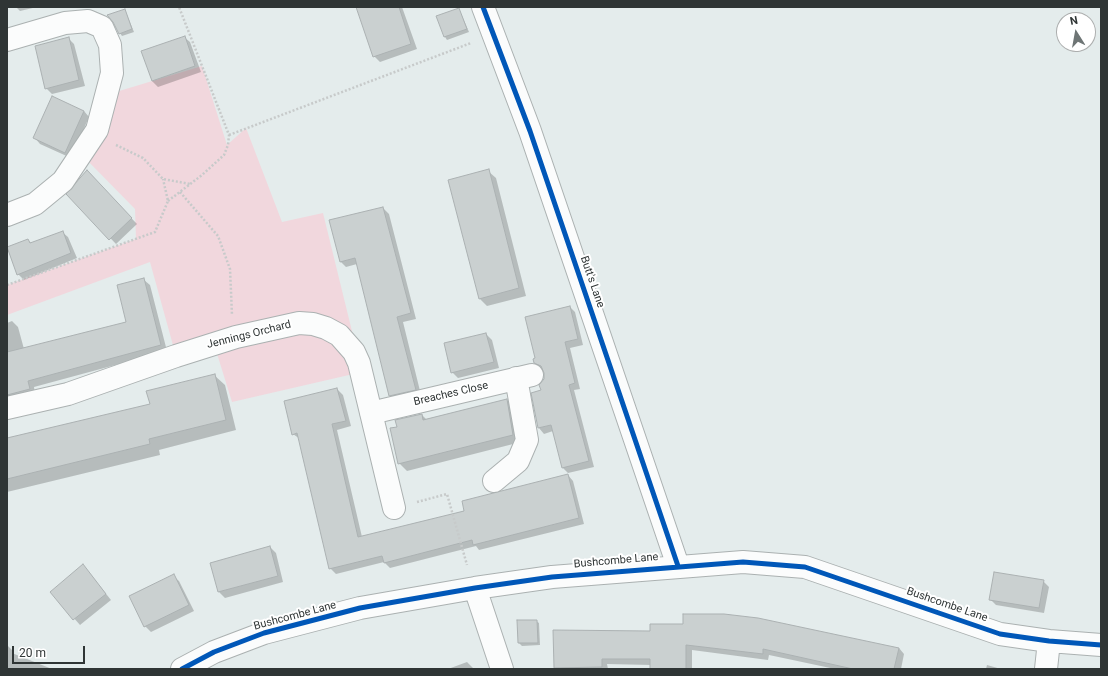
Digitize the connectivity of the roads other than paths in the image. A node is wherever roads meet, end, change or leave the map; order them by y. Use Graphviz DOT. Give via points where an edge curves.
graph roads {
  1 [pos="482,7"];
  2 [pos="7,40"];
  3 [pos="7,214"];
  4 [pos="7,408"];
  5 [pos="371,413"];
  6 [pos="494,481"];
  7 [pos="394,508"];
  8 [pos="678,566"];
  9 [pos="472,580"];
  10 [pos="1049,642"];
  11 [pos="1101,645"];
  12 [pos="182,669"];
  13 [pos="502,669"];
  14 [pos="1046,669"];
  1 -- 8 [label="street, Butt's Lane" via="530,131"];
  2 -- 3 [label="street" via="66,23 88,21 102,26 110,45 112,73 97,130 63,182 35,204"];
  4 -- 5 [label="street, Jennings Orchard" via="68,394 236,337 299,323 326,328 343,339 354,352"];
  5 -- 6 [label="street, Breaches Close" via="524,376 527,440 518,461"];
  5 -- 7 [label="street, Jennings Orchard"];
  8 -- 9 [label="street, Bushcombe Lane" via="552,577"];
  8 -- 10 [label="street, Bushcombe Lane" via="743,562 805,567 1000,634"];
  9 -- 12 [label="street, Bushcombe Lane" via="264,633 214,652"];
  9 -- 13 [label="street"];
  10 -- 11 [label="street, Bushcombe Lane"];
  10 -- 14 [label="street"];
}
